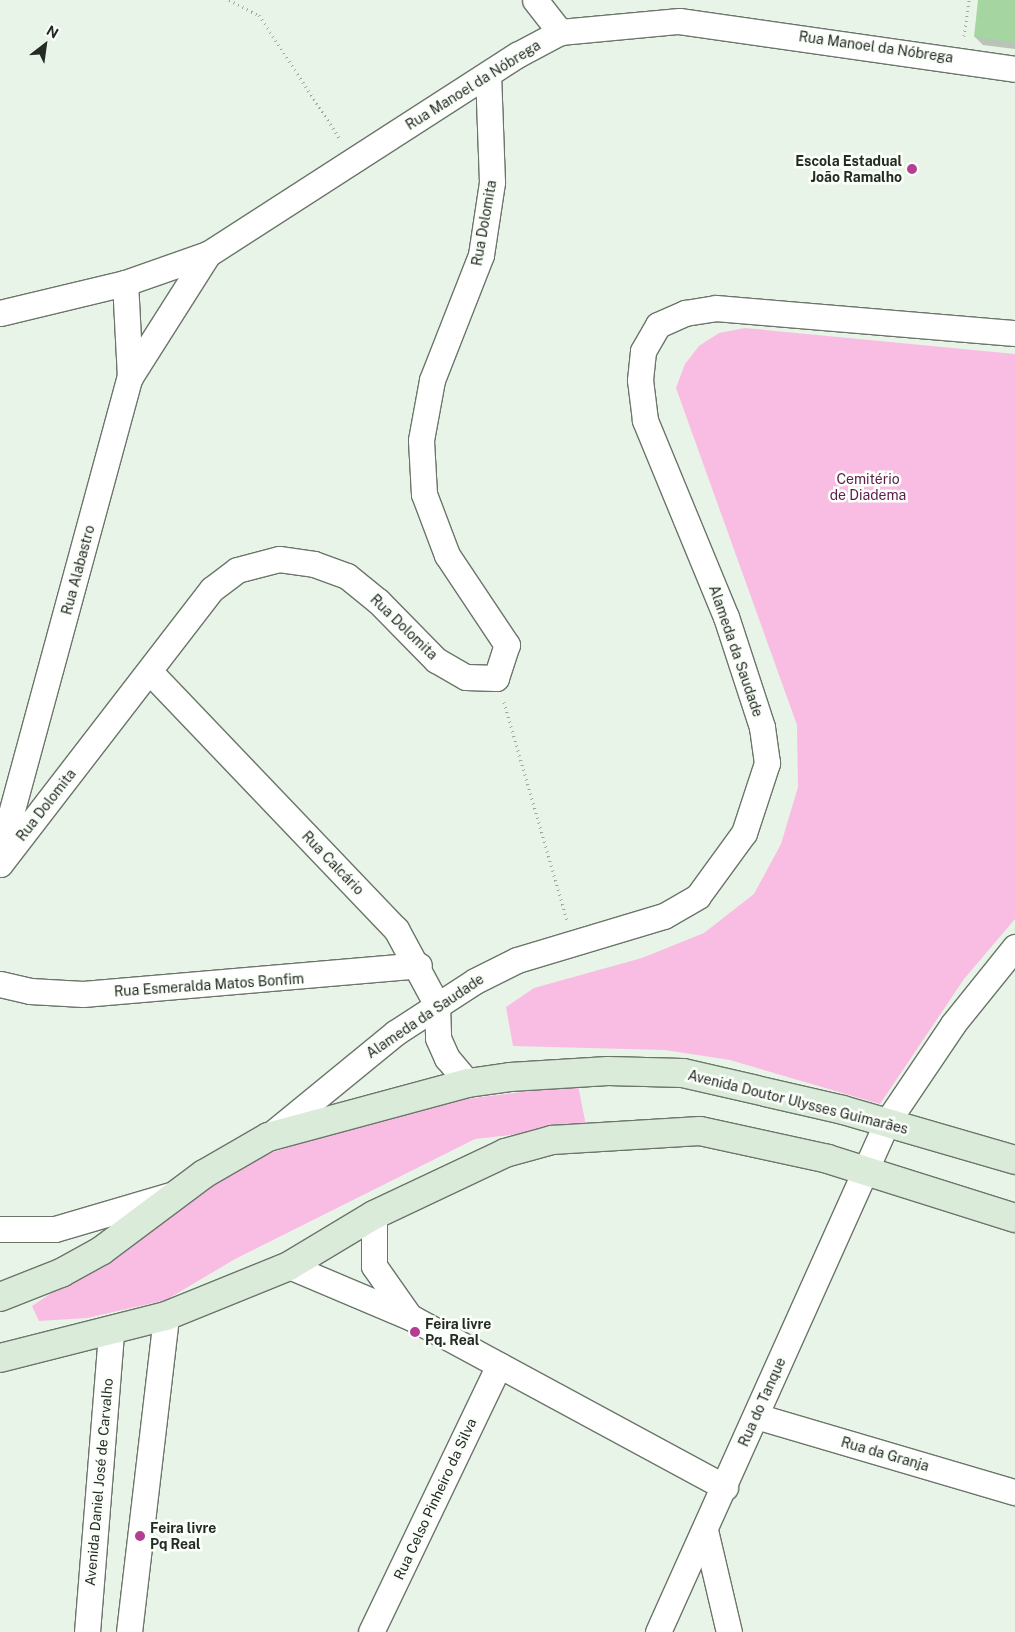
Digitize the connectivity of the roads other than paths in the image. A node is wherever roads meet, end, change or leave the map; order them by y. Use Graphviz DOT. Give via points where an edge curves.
graph roads {
  1 [pos="535,0"];
  2 [pos="560,32"];
  3 [pos="1015,69"];
  4 [pos="488,75"];
  5 [pos="208,254"];
  6 [pos="125,283"];
  7 [pos="0,313"];
  8 [pos="1015,333"];
  9 [pos="130,376"];
  10 [pos="150,672"];
  11 [pos="0,854"];
  12 [pos="0,864"];
  13 [pos="1015,947"];
  14 [pos="419,965"];
  15 [pos="0,984"];
  16 [pos="437,1005"];
  17 [pos="468,1083"];
  18 [pos="887,1122"];
  19 [pos="268,1137"];
  20 [pos="1015,1160"];
  21 [pos="865,1172"];
  22 [pos="179,1192"];
  23 [pos="374,1215"];
  24 [pos="1015,1218"];
  25 [pos="0,1230"];
  26 [pos="289,1266"];
  27 [pos="0,1296"];
  28 [pos="166,1316"];
  29 [pos="412,1318"];
  30 [pos="111,1331"];
  31 [pos="0,1358"];
  32 [pos="499,1365"];
  33 [pos="756,1416"];
  34 [pos="725,1487"];
  35 [pos="1015,1492"];
  36 [pos="705,1530"];
  37 [pos="87,1632"];
  38 [pos="129,1632"];
  39 [pos="371,1632"];
  40 [pos="658,1632"];
  41 [pos="729,1632"];
  1 -- 2 [label="street"];
  2 -- 3 [label="street, Rua Manoel da Nóbrega" via="679,21 960,58"];
  2 -- 4 [label="street, Rua Manoel da Nóbrega"];
  4 -- 5 [label="street, Rua Manoel da Nóbrega"];
  4 -- 10 [label="street, Rua Dolomita" via="492,182 481,254 432,380 422,440 424,494 447,555 507,646 496,678 466,678 436,660 378,600 347,576 314,564 279,559 237,570 212,590"];
  5 -- 6 [label="street, Rua Manoel da Nóbrega"];
  5 -- 9 [label="street"];
  6 -- 7 [label="street, Rua Manoel da Nóbrega"];
  6 -- 9 [label="street, Rua Alabastro"];
  8 -- 16 [label="street, Alameda da Saudade" via="716,308 685,313 658,325 643,351 640,380 645,420 752,689 768,764 744,833 698,896 664,916 517,960"];
  9 -- 11 [label="street, Rua Alabastro"];
  10 -- 12 [label="street, Rua Dolomita"];
  10 -- 14 [label="street, Rua Calcário" via="396,929"];
  13 -- 18 [label="street, Rua do Tanque" via="953,1024"];
  14 -- 15 [label="street, Rua Esmeralda Matos Bonfim" via="83,994 30,991"];
  14 -- 16 [label="street, Rua Calcário"];
  16 -- 17 [label="street, Rua Calcário" via="438,1038"];
  16 -- 19 [label="street, Alameda da Saudade" via="351,1067"];
  17 -- 18 [label="main road, Avenida Doutor Ulysses Guimarães" via="608,1070 683,1073"];
  17 -- 19 [label="main road, Avenida Doutor Ulysses Guimarães"];
  18 -- 20 [label="main road, Avenida Doutor Ulysses Guimarães"];
  18 -- 21 [label="street, Rua do Tanque"];
  19 -- 22 [label="main road, Avenida Doutor Ulysses Guimarães"];
  21 -- 23 [label="main road" via="700,1131 552,1140 504,1153"];
  21 -- 24 [label="main road"];
  21 -- 33 [label="street, Rua do Tanque"];
  22 -- 25 [label="street" via="55,1229"];
  22 -- 27 [label="main road, Avenida Doutor Ulysses Guimarães" via="101,1251 61,1273"];
  23 -- 26 [label="main road"];
  23 -- 29 [label="street" via="374,1266"];
  26 -- 28 [label="main road"];
  26 -- 29 [label="street"];
  28 -- 30 [label="main road"];
  28 -- 38 [label="street"];
  29 -- 32 [label="street"];
  30 -- 31 [label="main road"];
  30 -- 37 [label="street, Avenida Daniel José de Carvalho"];
  32 -- 34 [label="street"];
  32 -- 39 [label="street, Rua Celso Pinheiro da Silva"];
  33 -- 34 [label="street, Rua do Tanque"];
  33 -- 35 [label="street, Rua da Granja"];
  34 -- 36 [label="street, Rua do Tanque"];
  36 -- 40 [label="street, Rua do Tanque"];
  36 -- 41 [label="street"];
}
